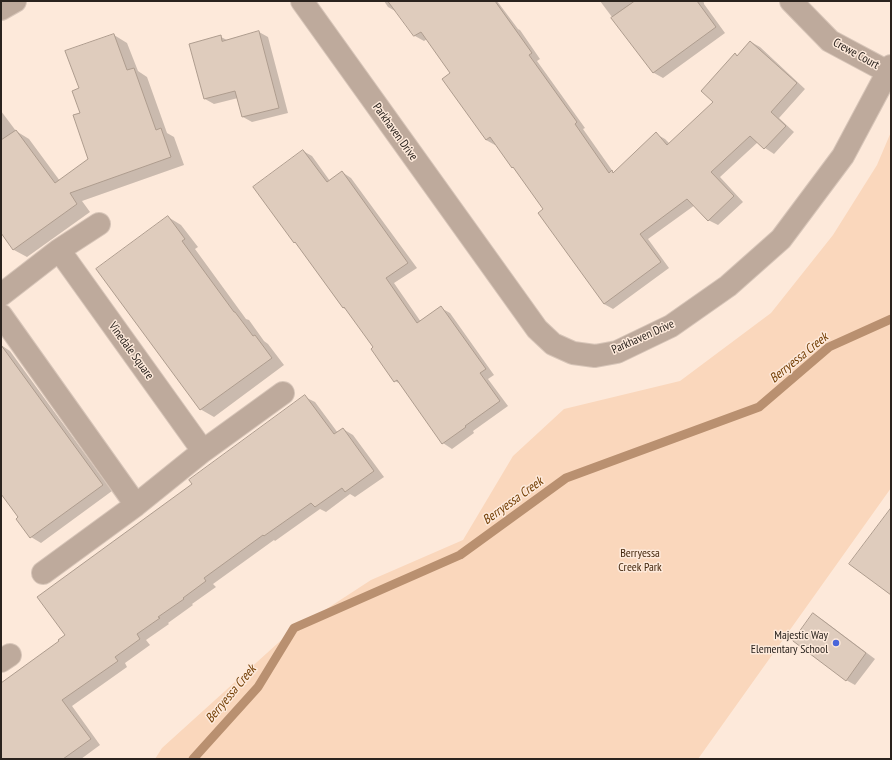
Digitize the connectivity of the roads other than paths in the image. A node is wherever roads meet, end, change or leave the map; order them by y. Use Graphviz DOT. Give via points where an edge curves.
graph roads {
  1 [pos="15,1"];
  2 [pos="302,1"];
  3 [pos="791,1"];
  4 [pos="1,10"];
  5 [pos="890,69"];
  6 [pos="99,224"];
  7 [pos="59,250"];
  8 [pos="1,295"];
  9 [pos="1,315"];
  10 [pos="283,393"];
  11 [pos="203,452"];
  12 [pos="136,505"];
  13 [pos="43,573"];
  1 -- 4 [label="street"];
  2 -- 5 [label="street, Parkhaven Drive" via="536,329 553,344 573,353 595,356 617,352 671,326 728,286 782,239 843,156"];
  3 -- 5 [label="street, Crewe Court" via="830,41"];
  6 -- 7 [label="street"];
  7 -- 8 [label="street"];
  7 -- 11 [label="street, Vinedale Square"];
  9 -- 12 [label="street"];
  10 -- 11 [label="street"];
  11 -- 12 [label="street"];
  12 -- 13 [label="street"];
}
